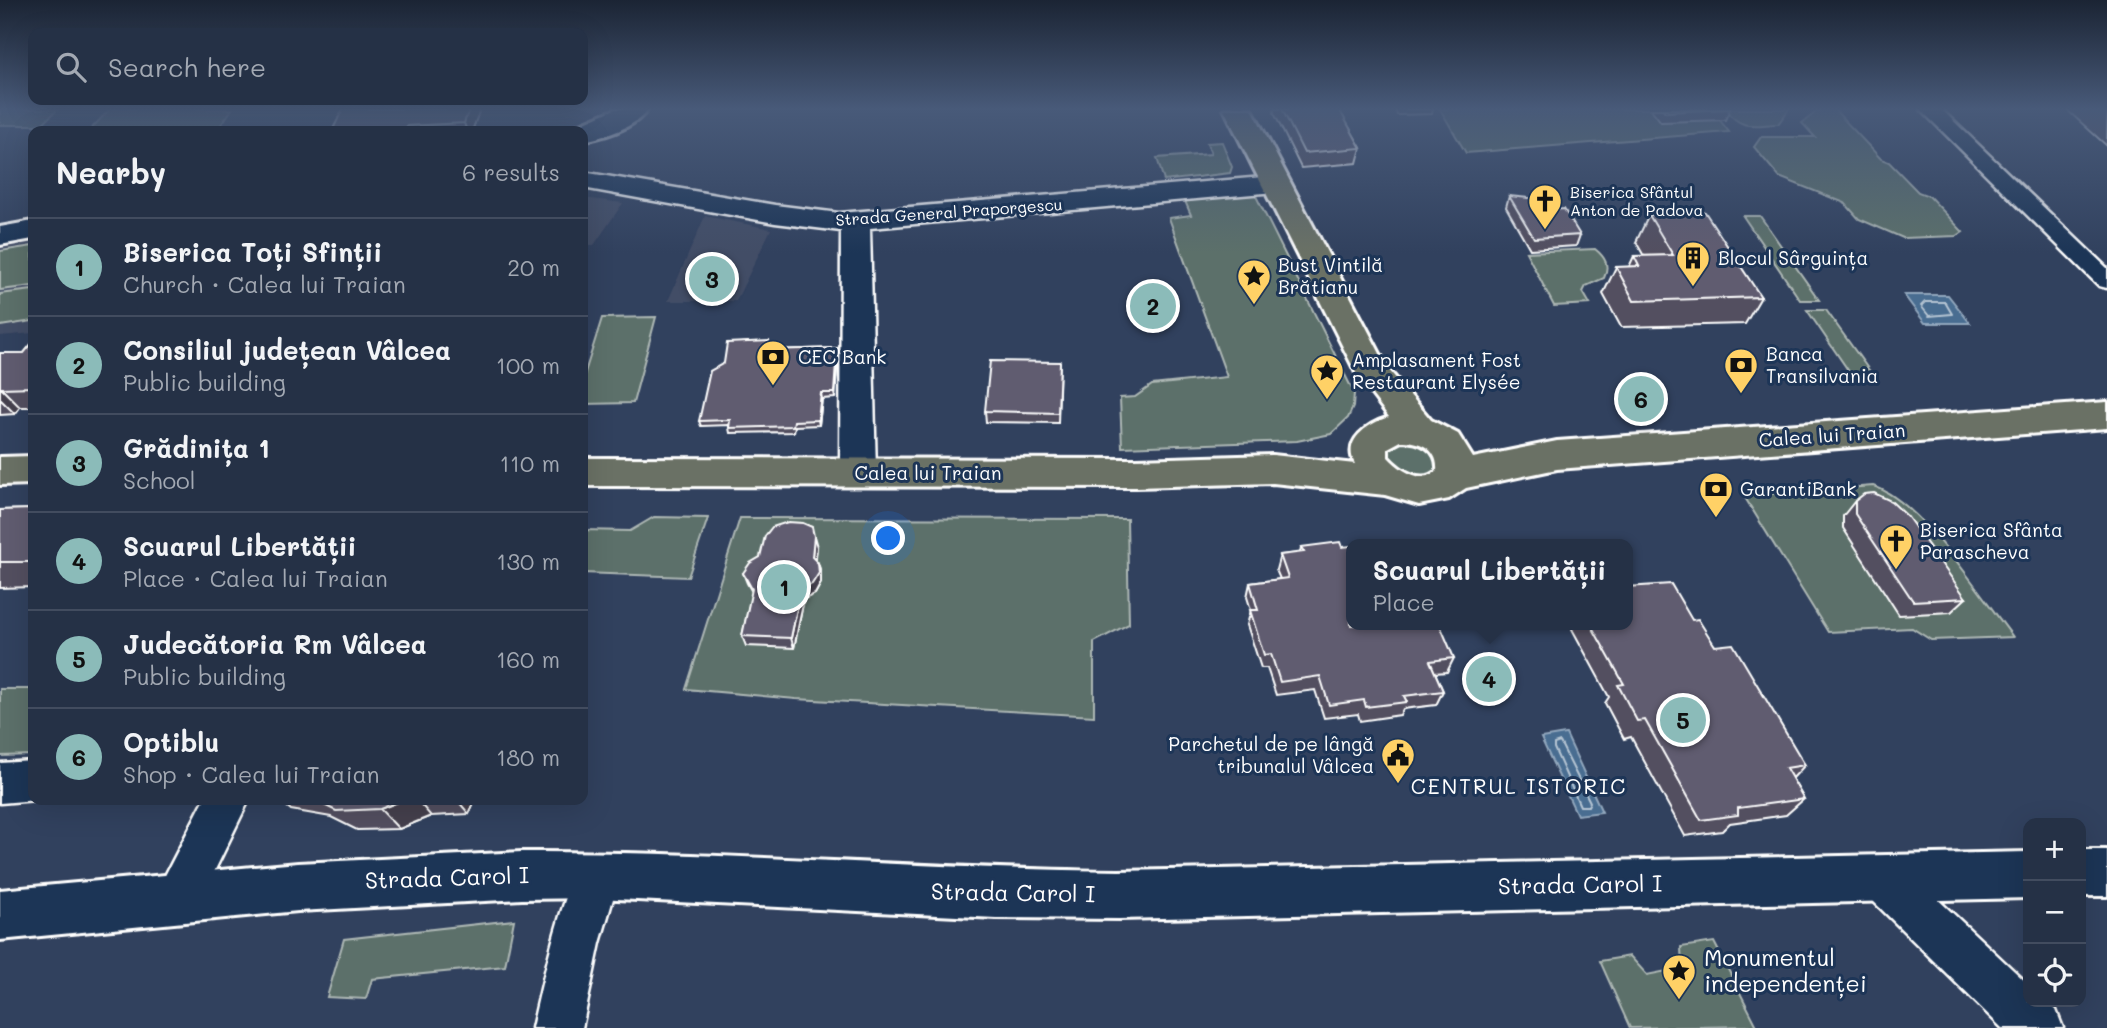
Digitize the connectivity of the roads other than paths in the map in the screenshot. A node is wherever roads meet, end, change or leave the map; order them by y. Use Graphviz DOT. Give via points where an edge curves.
graph roads {
  1 [pos="1262,157"];
  2 [pos="1979,157"];
  3 [pos="588,181"];
  4 [pos="1275,184"];
  5 [pos="855,222"];
  6 [pos="28,231"];
  7 [pos="0,236"];
  8 [pos="2107,281"];
  9 [pos="1374,375"];
  10 [pos="2107,415"];
  11 [pos="1429,433"];
  12 [pos="1376,438"];
  13 [pos="1557,455"];
  14 [pos="1273,468"];
  15 [pos="28,470"];
  16 [pos="0,471"];
  17 [pos="588,472"];
  18 [pos="858,473"];
  19 [pos="1455,476"];
  20 [pos="1387,481"];
  21 [pos="28,781"];
  22 [pos="0,783"];
  23 [pos="224,805"];
  24 [pos="2086,873"];
  25 [pos="2107,873"];
  26 [pos="597,875"];
  27 [pos="2023,875"];
  28 [pos="1882,878"];
  29 [pos="177,897"];
  30 [pos="0,915"];
  31 [pos="557,1028"];
  32 [pos="2038,1028"];
  1 -- 4 [label="main road"];
  2 -- 8 [label="street"];
  3 -- 5 [label="street, Strada General Praporgescu" via="806,219"];
  4 -- 5 [label="street, Strada General Praporgescu"];
  4 -- 9 [label="main road"];
  5 -- 18 [label="street"];
  6 -- 7 [label="street"];
  9 -- 11 [label="main road"];
  9 -- 12 [label="main road"];
  10 -- 13 [label="main road, Calea lui Traian"];
  11 -- 12 [label="main road" via="1396,428"];
  11 -- 13 [label="main road, Calea lui Traian"];
  11 -- 19 [label="main road" via="1456,456"];
  12 -- 14 [label="main road, Calea lui Traian"];
  12 -- 20 [label="main road" via="1370,461"];
  13 -- 19 [label="main road, Calea lui Traian"];
  14 -- 18 [label="main road, Calea lui Traian"];
  14 -- 20 [label="main road, Calea lui Traian"];
  15 -- 16 [label="main road"];
  17 -- 18 [label="main road, Calea lui Traian"];
  19 -- 20 [label="main road" via="1438,489 1426,491"];
  21 -- 22 [label="street"];
  23 -- 29 [label="street"];
  24 -- 25 [label="street"];
  26 -- 28 [label="street, Strada Carol I" via="996,894 1119,895"];
  26 -- 29 [label="street, Strada Carol I" via="397,879"];
  26 -- 31 [label="street"];
  27 -- 28 [label="street, Strada Carol I"];
  28 -- 32 [label="street"];
  29 -- 30 [label="street, Strada Carol I"];
}
